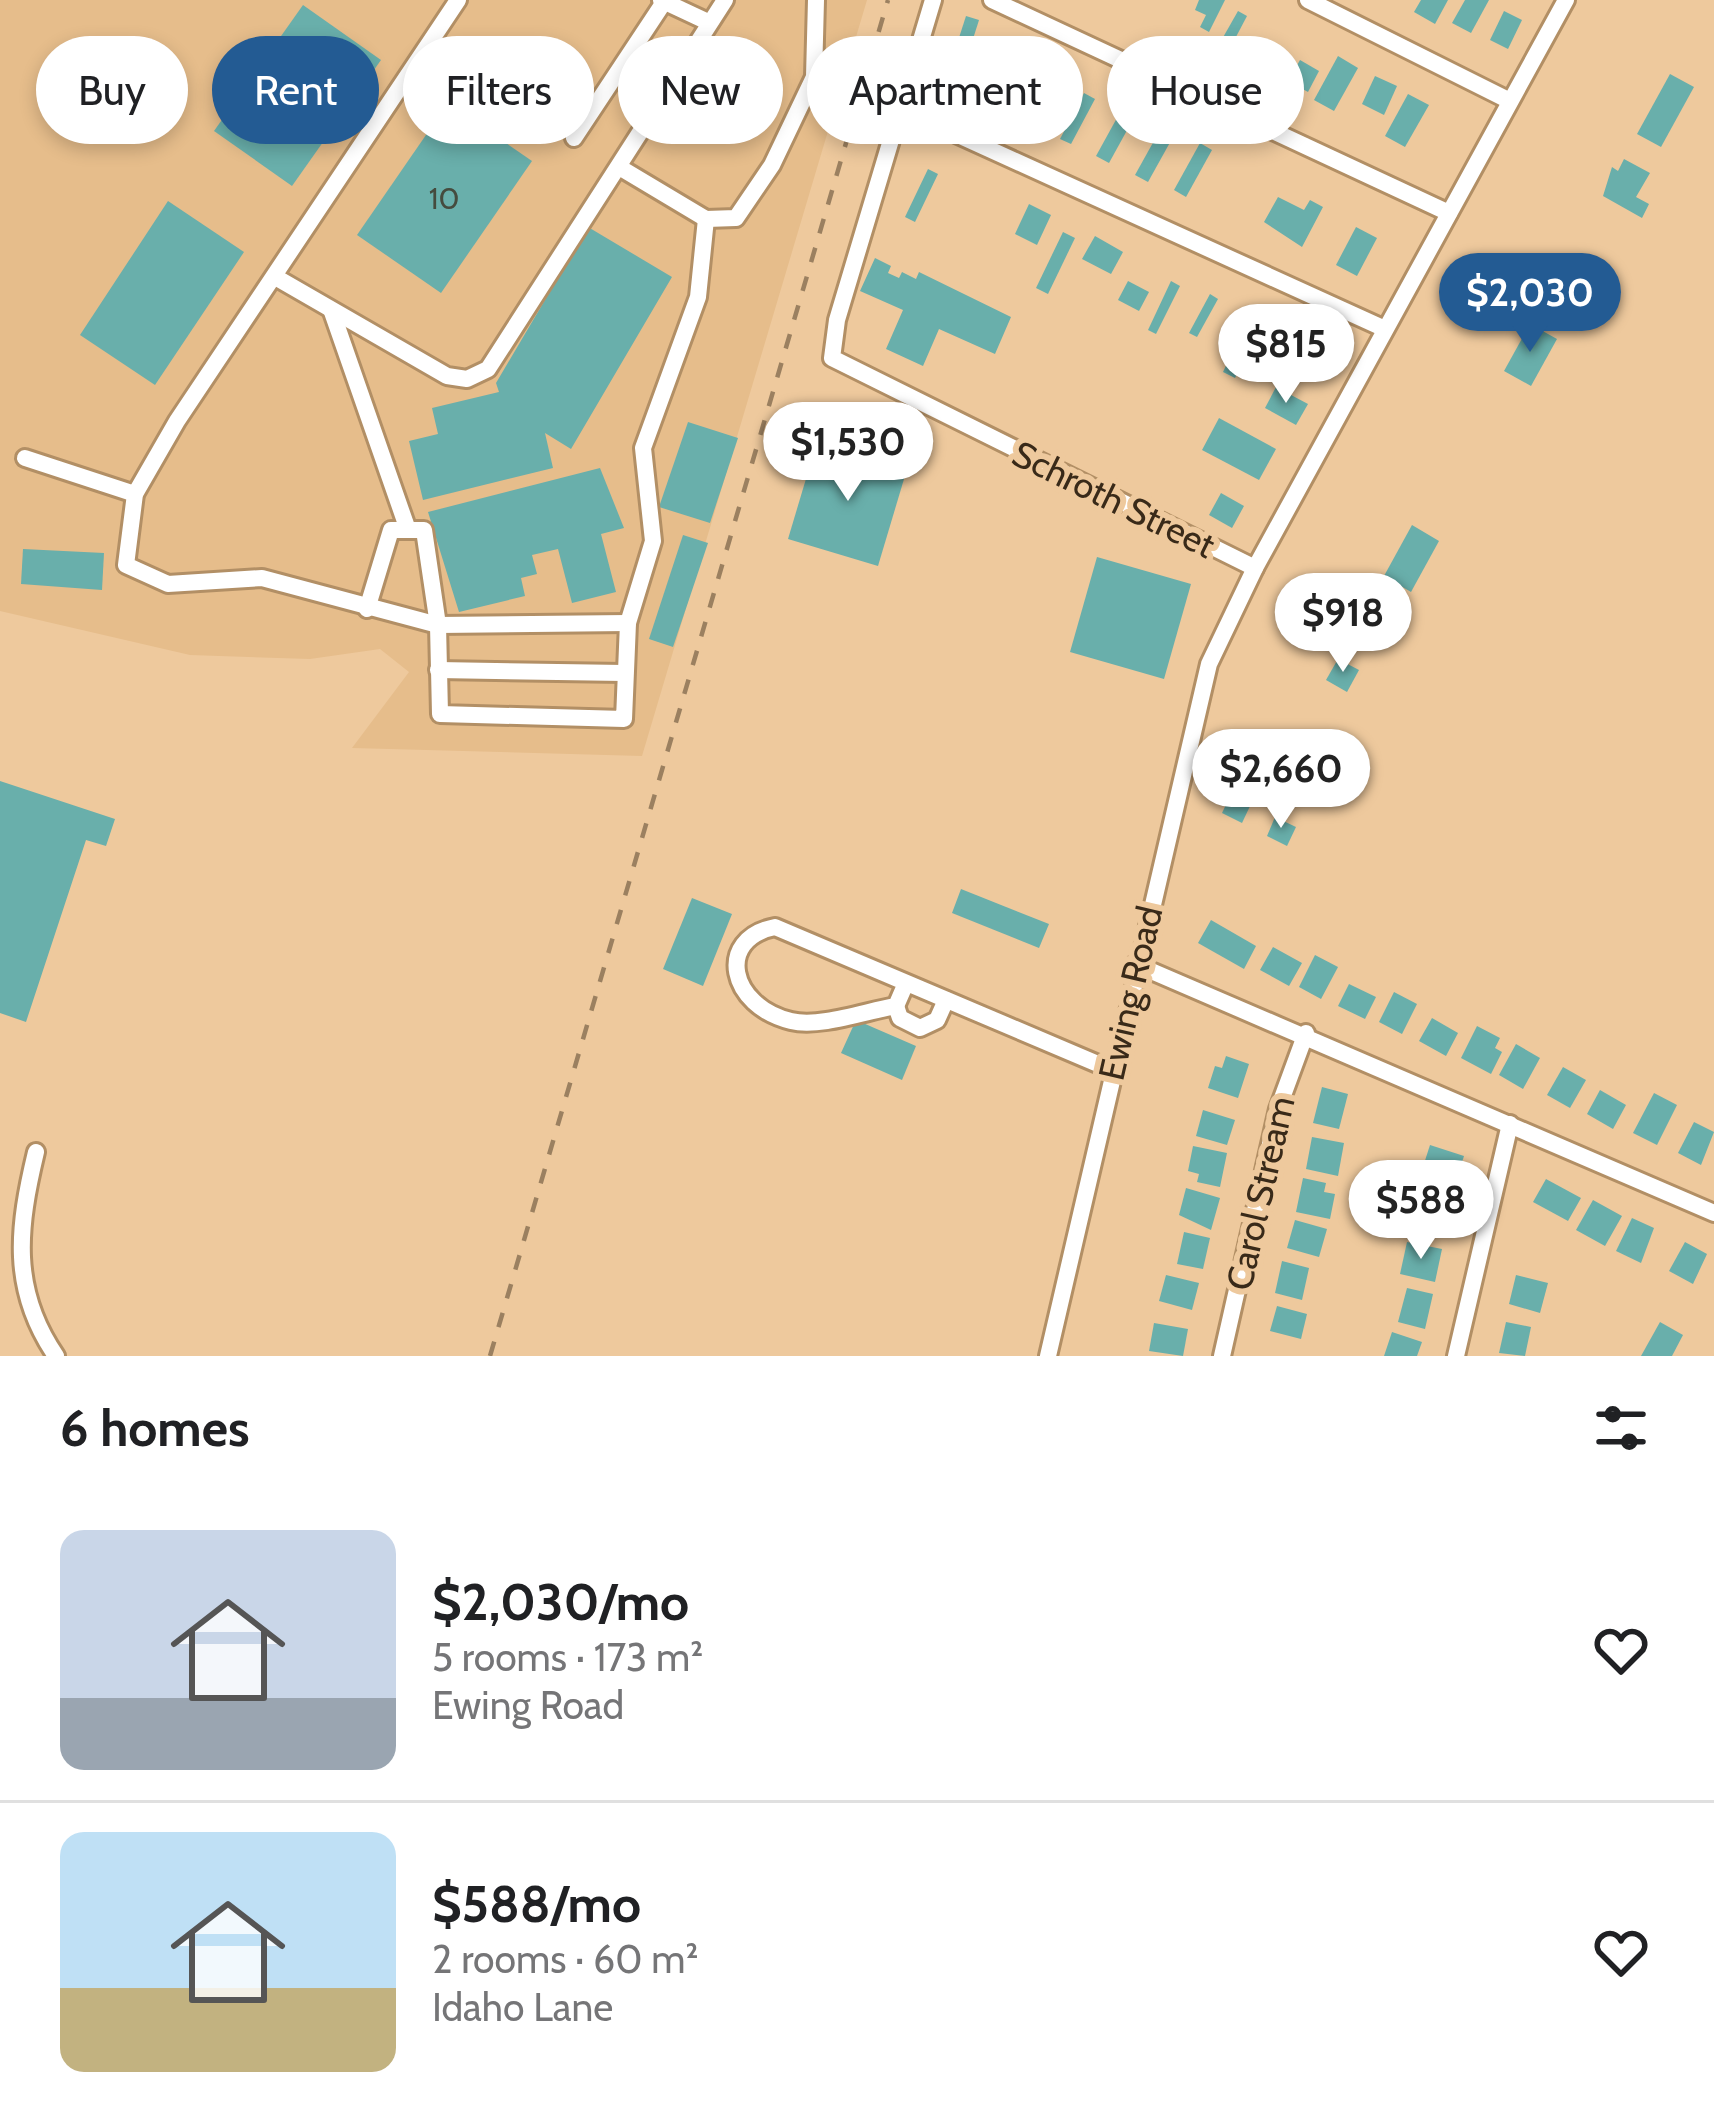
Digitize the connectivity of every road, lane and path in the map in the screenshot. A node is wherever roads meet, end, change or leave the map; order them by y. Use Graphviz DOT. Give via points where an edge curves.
graph roads {
  1 [pos="458,0"];
  2 [pos="725,0"];
  3 [pos="816,0"];
  4 [pos="933,0"];
  5 [pos="992,0"];
  6 [pos="1308,0"];
  7 [pos="1566,0"];
  8 [pos="663,1"];
  9 [pos="708,22"];
  10 [pos="922,36"];
  11 [pos="1510,100"];
  12 [pos="594,107"];
  13 [pos="890,144"];
  14 [pos="978,144"];
  15 [pos="619,167"];
  16 [pos="1449,213"];
  17 [pos="706,219"];
  18 [pos="277,278"];
  19 [pos="332,312"];
  20 [pos="1385,329"];
  21 [pos="25,458"];
  22 [pos="135,494"];
  23 [pos="408,530"];
  24 [pos="1255,568"];
  25 [pos="368,609"];
  26 [pos="628,623"];
  27 [pos="438,625"];
  28 [pos="438,670"];
  29 [pos="624,673"];
  30 [pos="1135,964"];
  31 [pos="906,983"];
  32 [pos="946,1000"];
  33 [pos="896,1006"];
  34 [pos="1306,1033"];
  35 [pos="1112,1070"];
  36 [pos="1510,1124"];
  37 [pos="36,1152"];
  38 [pos="1714,1213"];
  39 [pos="56,1356"];
  40 [pos="1048,1356"];
  41 [pos="1222,1356"];
  42 [pos="1456,1356"];
  1 -- 18 [label="street"];
  2 -- 9 [label="street"];
  3 -- 17 [label="street" via="814,77 772,165 736,218"];
  4 -- 10 [label="street"];
  5 -- 16 [label="street"];
  6 -- 11 [label="street"];
  7 -- 11 [label="street, Ewing Road"];
  8 -- 9 [label="street"];
  8 -- 12 [label="street"];
  9 -- 15 [label="street"];
  11 -- 16 [label="street, Ewing Road"];
  13 -- 24 [label="street, Schroth Street" via="832,358"];
  14 -- 20 [label="street"];
  15 -- 17 [label="street"];
  15 -- 19 [label="street" via="488,369 467,379 447,376"];
  16 -- 20 [label="street, Ewing Road"];
  17 -- 26 [label="street" via="698,297 643,448 653,541"];
  18 -- 19 [label="street"];
  18 -- 22 [label="street"];
  19 -- 23 [label="street"];
  20 -- 24 [label="street, Ewing Road"];
  21 -- 22 [label="street"];
  22 -- 25 [label="street" via="126,565 168,584 262,578"];
  23 -- 25 [label="street" via="391,530"];
  23 -- 27 [label="street" via="424,530"];
  24 -- 30 [label="street, Ewing Road" via="1209,664"];
  25 -- 27 [label="street"];
  26 -- 27 [label="street"];
  26 -- 29 [label="street"];
  27 -- 28 [label="street"];
  28 -- 29 [label="street"];
  28 -- 29 [label="street" via="440,713 624,719"];
  30 -- 34 [label="street"];
  30 -- 35 [label="street, Ewing Road"];
  31 -- 32 [label="street"];
  31 -- 33 [label="street"];
  31 -- 33 [label="street" via="775,926 748,940 737,965 747,1001 797,1023"];
  32 -- 33 [label="street" via="937,1020 920,1028 900,1018"];
  32 -- 35 [label="street"];
  34 -- 36 [label="street"];
  34 -- 41 [label="street, Carol Stream" via="1278,1109"];
  35 -- 40 [label="street, Ewing Road"];
  36 -- 38 [label="street"];
  36 -- 42 [label="street"];
  37 -- 39 [label="street" via="19,1260 30,1310"];
}
